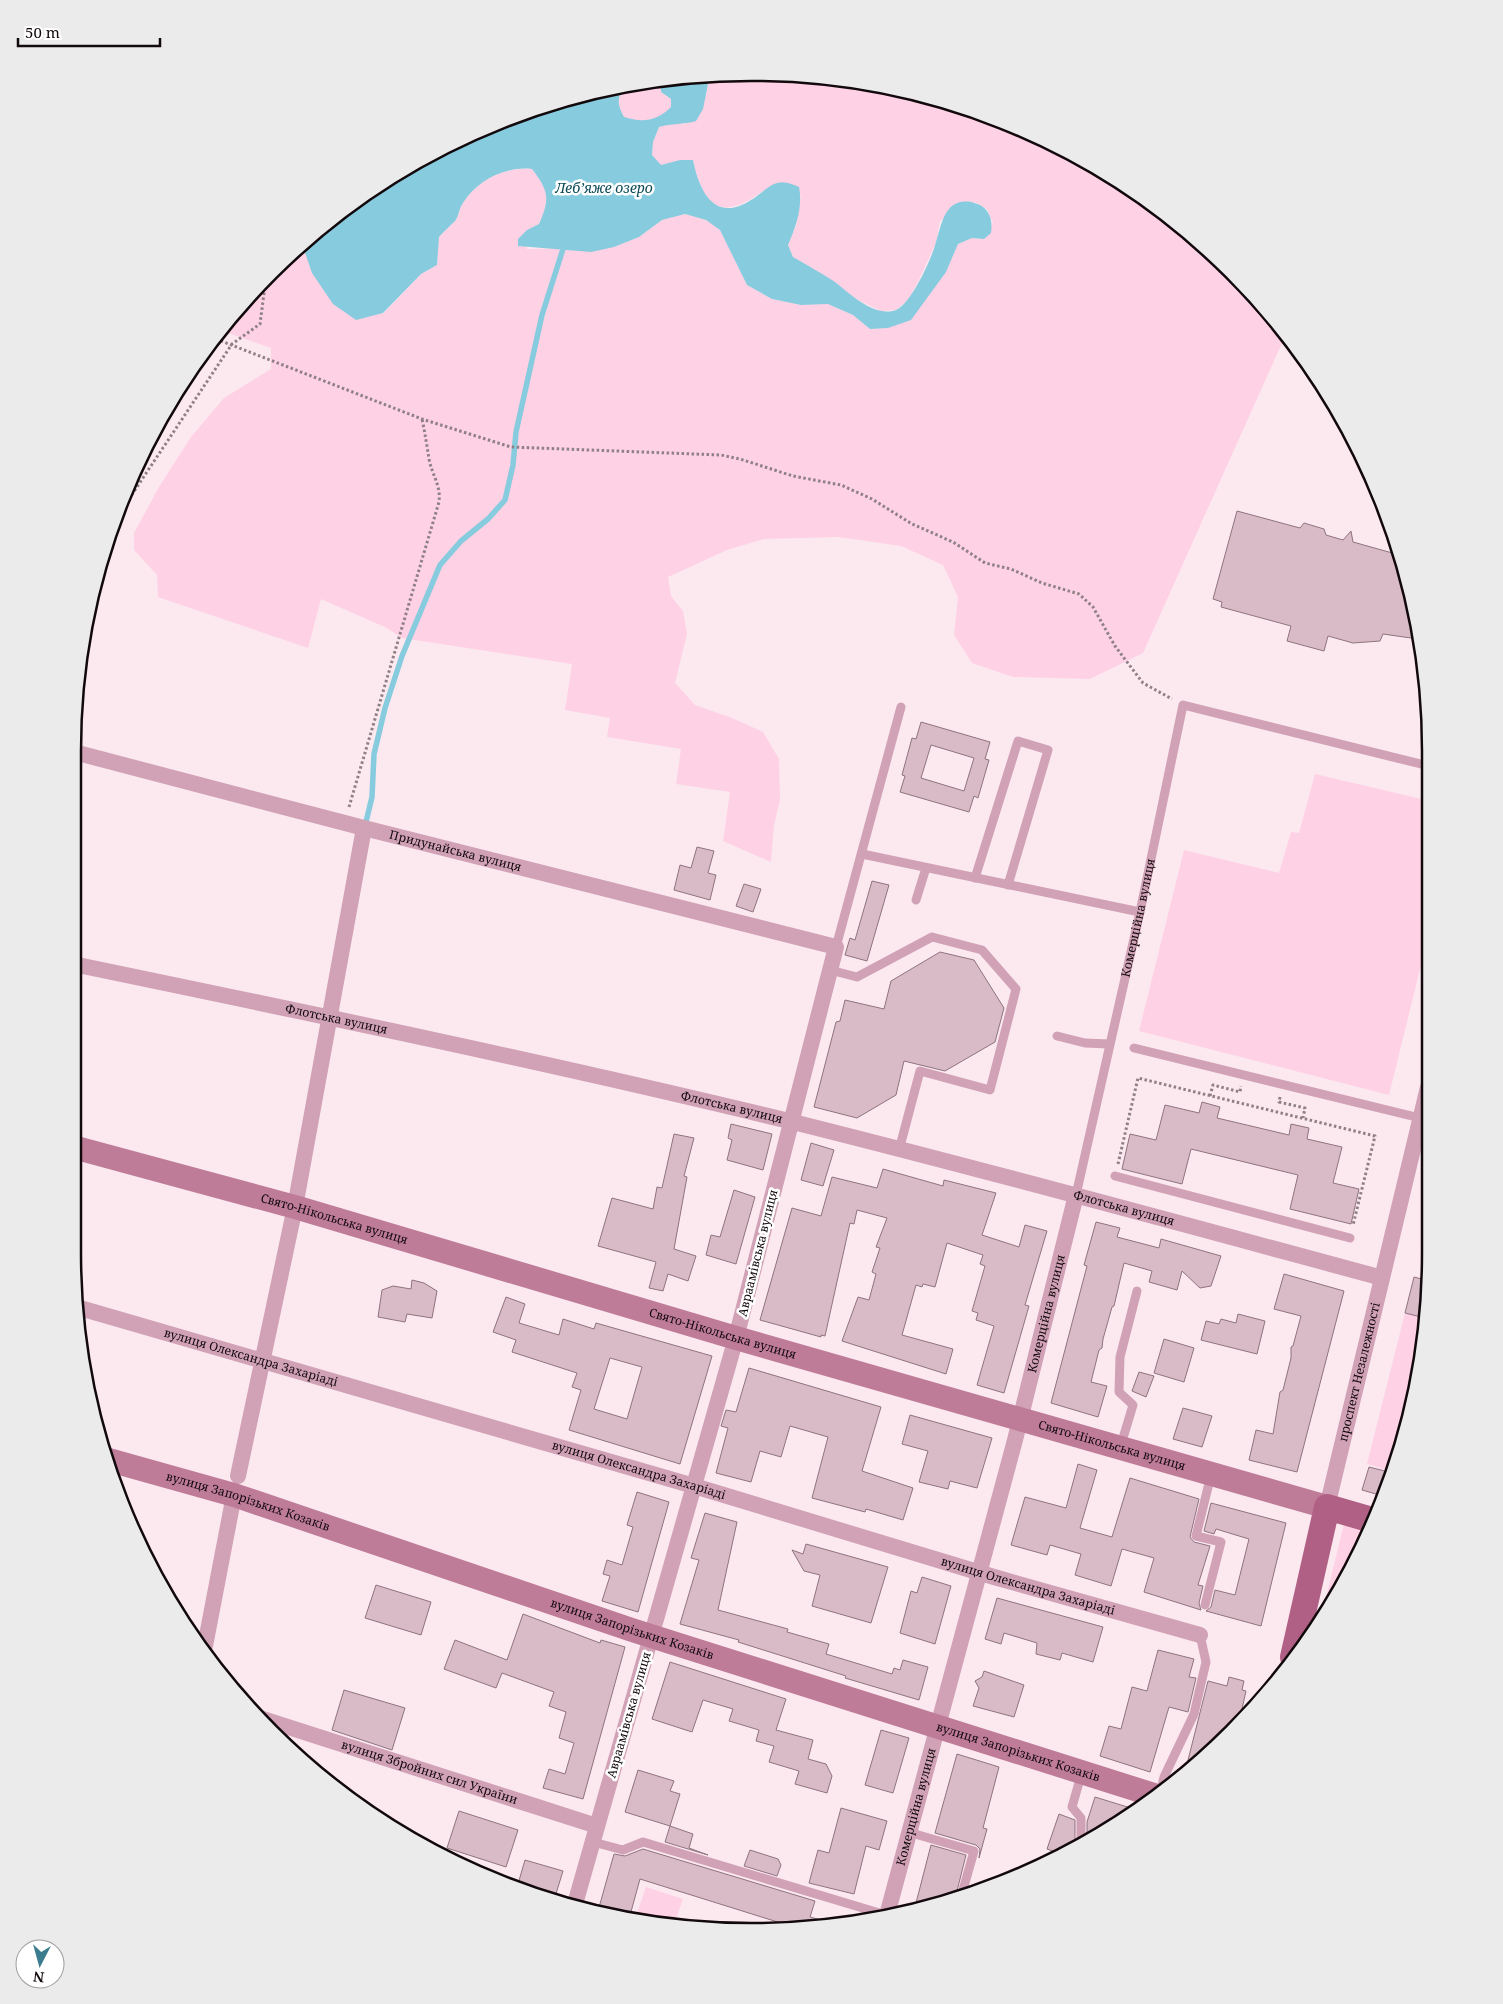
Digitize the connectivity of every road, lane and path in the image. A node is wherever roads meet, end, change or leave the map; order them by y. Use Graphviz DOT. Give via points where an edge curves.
graph roads {
  1 [pos="264,293"];
  2 [pos="222,341"];
  3 [pos="232,344"];
  4 [pos="422,419"];
  5 [pos="133,493"];
  6 [pos="1183,705"];
  7 [pos="901,707"];
  8 [pos="81,754"];
  9 [pos="1422,764"];
  10 [pos="347,823"];
  11 [pos="364,828"];
  12 [pos="862,854"];
  13 [pos="926,868"];
  14 [pos="975,878"];
  15 [pos="1008,885"];
  16 [pos="916,900"];
  17 [pos="1140,912"];
  18 [pos="836,947"];
  19 [pos="81,966"];
  20 [pos="830,970"];
  21 [pos="331,1017"];
  22 [pos="1058,1036"];
  23 [pos="1110,1044"];
  24 [pos="1134,1048"];
  25 [pos="1238,1091"];
  26 [pos="1210,1096"];
  27 [pos="1282,1102"];
  28 [pos="1422,1110"];
  29 [pos="1302,1118"];
  30 [pos="1420,1118"];
  31 [pos="791,1122"];
  32 [pos="81,1149"];
  33 [pos="899,1150"];
  34 [pos="1115,1176"];
  35 [pos="1076,1195"];
  36 [pos="295,1207"];
  37 [pos="1350,1238"];
  38 [pos="1382,1278"];
  39 [pos="1137,1291"];
  40 [pos="84,1309"];
  41 [pos="736,1338"];
  42 [pos="262,1362"];
  43 [pos="1020,1420"];
  44 [pos="1120,1448"];
  45 [pos="115,1461"];
  46 [pos="1212,1474"];
  47 [pos="236,1485"];
  48 [pos="694,1486"];
  49 [pos="1327,1507"];
  50 [pos="1367,1518"];
  51 [pos="979,1572"];
  52 [pos="1205,1605"];
  53 [pos="1200,1635"];
  54 [pos="651,1636"];
  55 [pos="206,1641"];
  56 [pos="1296,1643"];
  57 [pos="276,1723"];
  58 [pos="937,1726"];
  59 [pos="1082,1772"];
  60 [pos="1162,1782"];
  61 [pos="1149,1792"];
  62 [pos="908,1832"];
  63 [pos="595,1834"];
  64 [pos="1081,1836"];
  65 [pos="964,1888"];
  66 [pos="576,1899"];
  67 [pos="888,1909"];
  68 [pos="874,1911"];
  1 -- 3 [label="path" via="260,324"];
  2 -- 3 [label="path"];
  3 -- 4 [label="path"];
  3 -- 5 [label="path"];
  4 -- 6 [label="path" via="511,447 721,455 841,486 953,542 985,563 1079,594 1093,607 1120,653 1143,683"];
  4 -- 10 [label="path" via="432,470 438,479 439,502 350,801"];
  6 -- 9 [label="lane"];
  6 -- 17 [label="lane, Комерційна вулиця"];
  7 -- 12 [label="lane"];
  8 -- 10 [label="street, Придунайська вулиця"];
  10 -- 11 [label="street, Придунайська вулиця"];
  11 -- 18 [label="street, Придунайська вулиця"];
  11 -- 21 [label="street"];
  12 -- 13 [label="lane"];
  12 -- 18 [label="lane"];
  13 -- 14 [label="lane"];
  13 -- 16 [label="lane"];
  14 -- 15 [label="lane"];
  14 -- 15 [label="lane" via="1018,741 1048,750"];
  15 -- 17 [label="lane"];
  17 -- 23 [label="lane, Комерційна вулиця"];
  18 -- 20 [label="street, Авраамівська вулиця"];
  19 -- 21 [label="street, Флотська вулиця"];
  20 -- 31 [label="street, Авраамівська вулиця"];
  20 -- 33 [label="lane" via="857,977 932,937 982,950 1016,990 990,1090 920,1071"];
  21 -- 31 [label="street, Флотська вулиця"];
  21 -- 36 [label="street"];
  22 -- 23 [label="lane" via="1085,1043"];
  23 -- 35 [label="lane, Комерційна вулиця"];
  24 -- 30 [label="lane"];
  25 -- 26 [label="path" via="1213,1086"];
  26 -- 29 [label="path"];
  26 -- 34 [label="path" via="1138,1078"];
  27 -- 29 [label="path" via="1305,1108"];
  28 -- 30 [label="street, проспект Незалежності"];
  29 -- 37 [label="path" via="1375,1136"];
  30 -- 38 [label="street, проспект Незалежності"];
  31 -- 33 [label="street, Флотська вулиця"];
  31 -- 41 [label="street, Авраамівська вулиця"];
  32 -- 36 [label="main road, Свято-Нікольська вулиця"];
  33 -- 35 [label="street, Флотська вулиця"];
  34 -- 37 [label="lane"];
  35 -- 38 [label="street, Флотська вулиця"];
  35 -- 43 [label="street, Комерційна вулиця"];
  36 -- 41 [label="main road, Свято-Нікольська вулиця"];
  36 -- 42 [label="street"];
  38 -- 49 [label="street, проспект Незалежності"];
  39 -- 44 [label="lane" via="1120,1356 1119,1392 1133,1405"];
  40 -- 42 [label="street, вулиця Олександра Захаріаді"];
  41 -- 43 [label="main road, Свято-Нікольська вулиця"];
  41 -- 48 [label="street, Авраамівська вулиця"];
  42 -- 47 [label="street"];
  42 -- 48 [label="street, вулиця Олександра Захаріаді"];
  43 -- 44 [label="main road, Свято-Нікольська вулиця"];
  43 -- 51 [label="street, Комерційна вулиця"];
  44 -- 46 [label="main road, Свято-Нікольська вулиця"];
  45 -- 47 [label="main road, вулиця Запорізьких Козаків"];
  46 -- 49 [label="main road, Свято-Нікольська вулиця"];
  46 -- 52 [label="lane" via="1196,1536 1221,1542"];
  47 -- 54 [label="main road, вулиця Запорізьких Козаків"];
  47 -- 55 [label="street"];
  48 -- 51 [label="street, вулиця Олександра Захаріаді"];
  48 -- 54 [label="street, Авраамівська вулиця"];
  49 -- 50 [label="main road, Свято-Нікольська вулиця"];
  49 -- 56 [label="main road, проспект Незалежності"];
  51 -- 53 [label="street, вулиця Олександра Захаріаді"];
  51 -- 58 [label="street, Комерційна вулиця"];
  53 -- 60 [label="lane" via="1206,1662 1194,1714"];
  54 -- 58 [label="main road, вулиця Запорізьких Козаків"];
  54 -- 63 [label="street, Авраамівська вулиця"];
  57 -- 63 [label="street, вулиця Збройних сил України"];
  58 -- 59 [label="main road, вулиця Запорізьких Козаків"];
  58 -- 62 [label="street, Комерційна вулиця"];
  59 -- 61 [label="main road, вулиця Запорізьких Козаків"];
  59 -- 64 [label="lane" via="1072,1807 1081,1818"];
  62 -- 65 [label="lane" via="974,1851"];
  62 -- 67 [label="street, Комерційна вулиця"];
  63 -- 66 [label="street, Авраамівська вулиця"];
  63 -- 68 [label="lane, вулиця Збройних сил України" via="623,1850 643,1842"];
}
